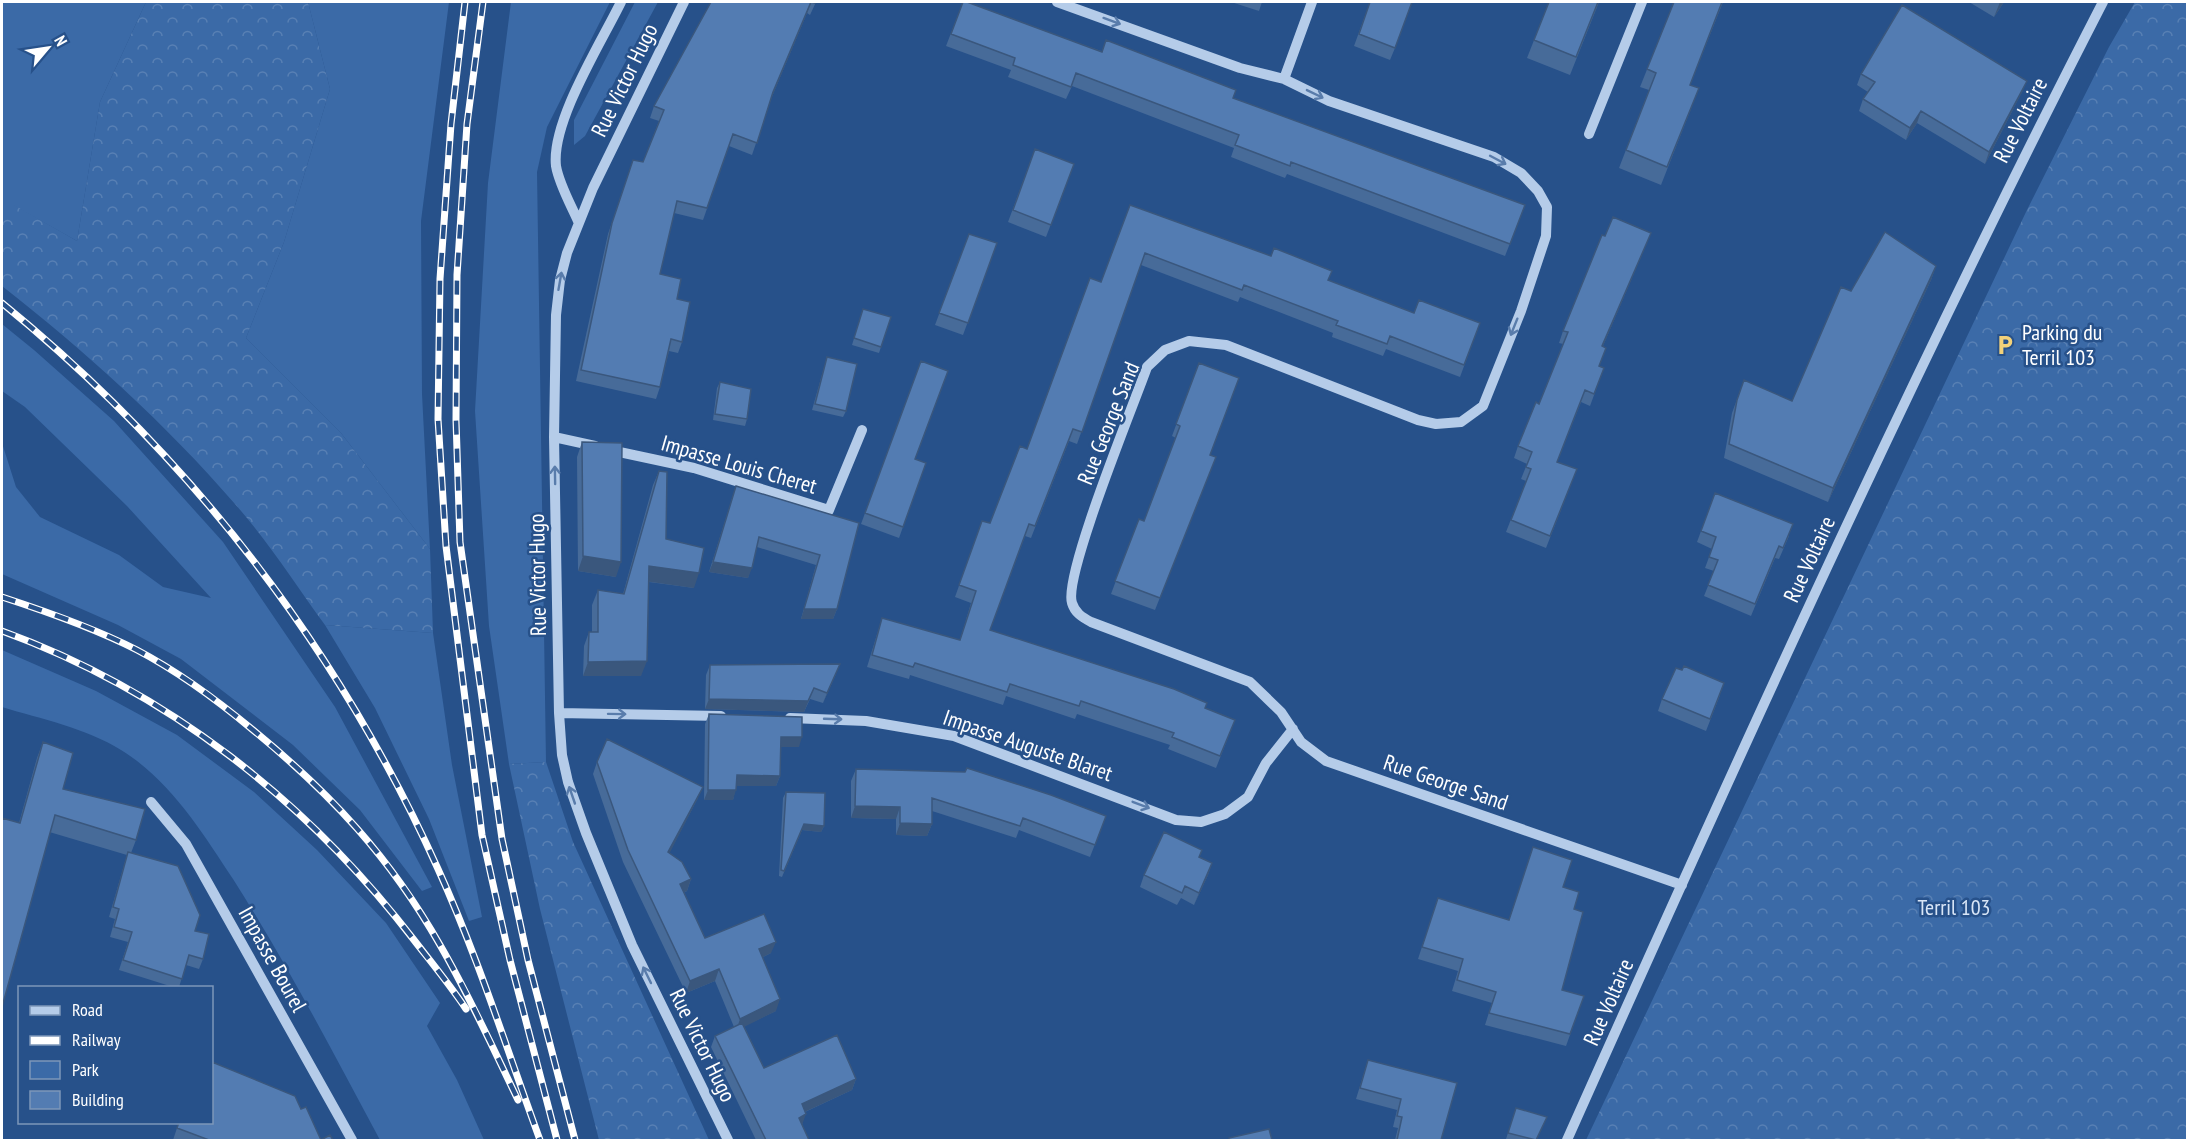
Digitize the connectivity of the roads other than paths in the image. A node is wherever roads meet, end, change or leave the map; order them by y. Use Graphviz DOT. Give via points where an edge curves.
graph roads {
  1 [pos="621,2"];
  2 [pos="684,2"];
  3 [pos="1057,2"];
  4 [pos="1312,2"];
  5 [pos="1642,2"];
  6 [pos="2103,2"];
  7 [pos="1284,79"];
  8 [pos="1589,134"];
  9 [pos="578,221"];
  10 [pos="862,430"];
  11 [pos="554,437"];
  12 [pos="559,713"];
  13 [pos="728,716"];
  14 [pos="774,717"];
  15 [pos="1293,729"];
  16 [pos="152,802"];
  17 [pos="1682,885"];
  18 [pos="352,1140"];
  19 [pos="728,1140"];
  20 [pos="1567,1140"];
  1 -- 9 [label="street" via="562,122 556,144 556,168"];
  2 -- 9 [label="street, Rue Victor Hugo"];
  3 -- 7 [label="street, Rue George Sand, one-way" via="1240,68"];
  4 -- 7 [label="street"];
  5 -- 8 [label="street"];
  6 -- 17 [label="street, Rue Voltaire" via="1932,344"];
  7 -- 15 [label="street, Rue George Sand, one-way" via="1329,101 1494,156 1521,173 1547,207 1546,236 1521,311 1483,406 1461,422 1436,424 1418,420 1226,345 1189,341 1165,350 1148,367 1092,515 1071,582 1071,602 1078,615 1091,622 1250,682"];
  11 -- 9 [label="street, Rue Victor Hugo, one-way" via="556,315 560,280"];
  10 -- 11 [label="street, Impasse Louis Cheret" via="829,510 694,468"];
  12 -- 11 [label="street, Rue Victor Hugo, one-way"];
  12 -- 13 [label="street, one-way"];
  19 -- 12 [label="street, Rue Victor Hugo, one-way" via="632,945 586,833 568,782"];
  14 -- 15 [label="street, Impasse Auguste Blaret, one-way" via="866,721 954,736 1176,820 1201,822 1225,814 1248,797 1266,763"];
  15 -- 17 [label="street, Rue George Sand" via="1301,742 1326,761"];
  16 -- 18 [label="street, Impasse Bourel" via="186,844"];
  17 -- 20 [label="street, Rue Voltaire"];
}
